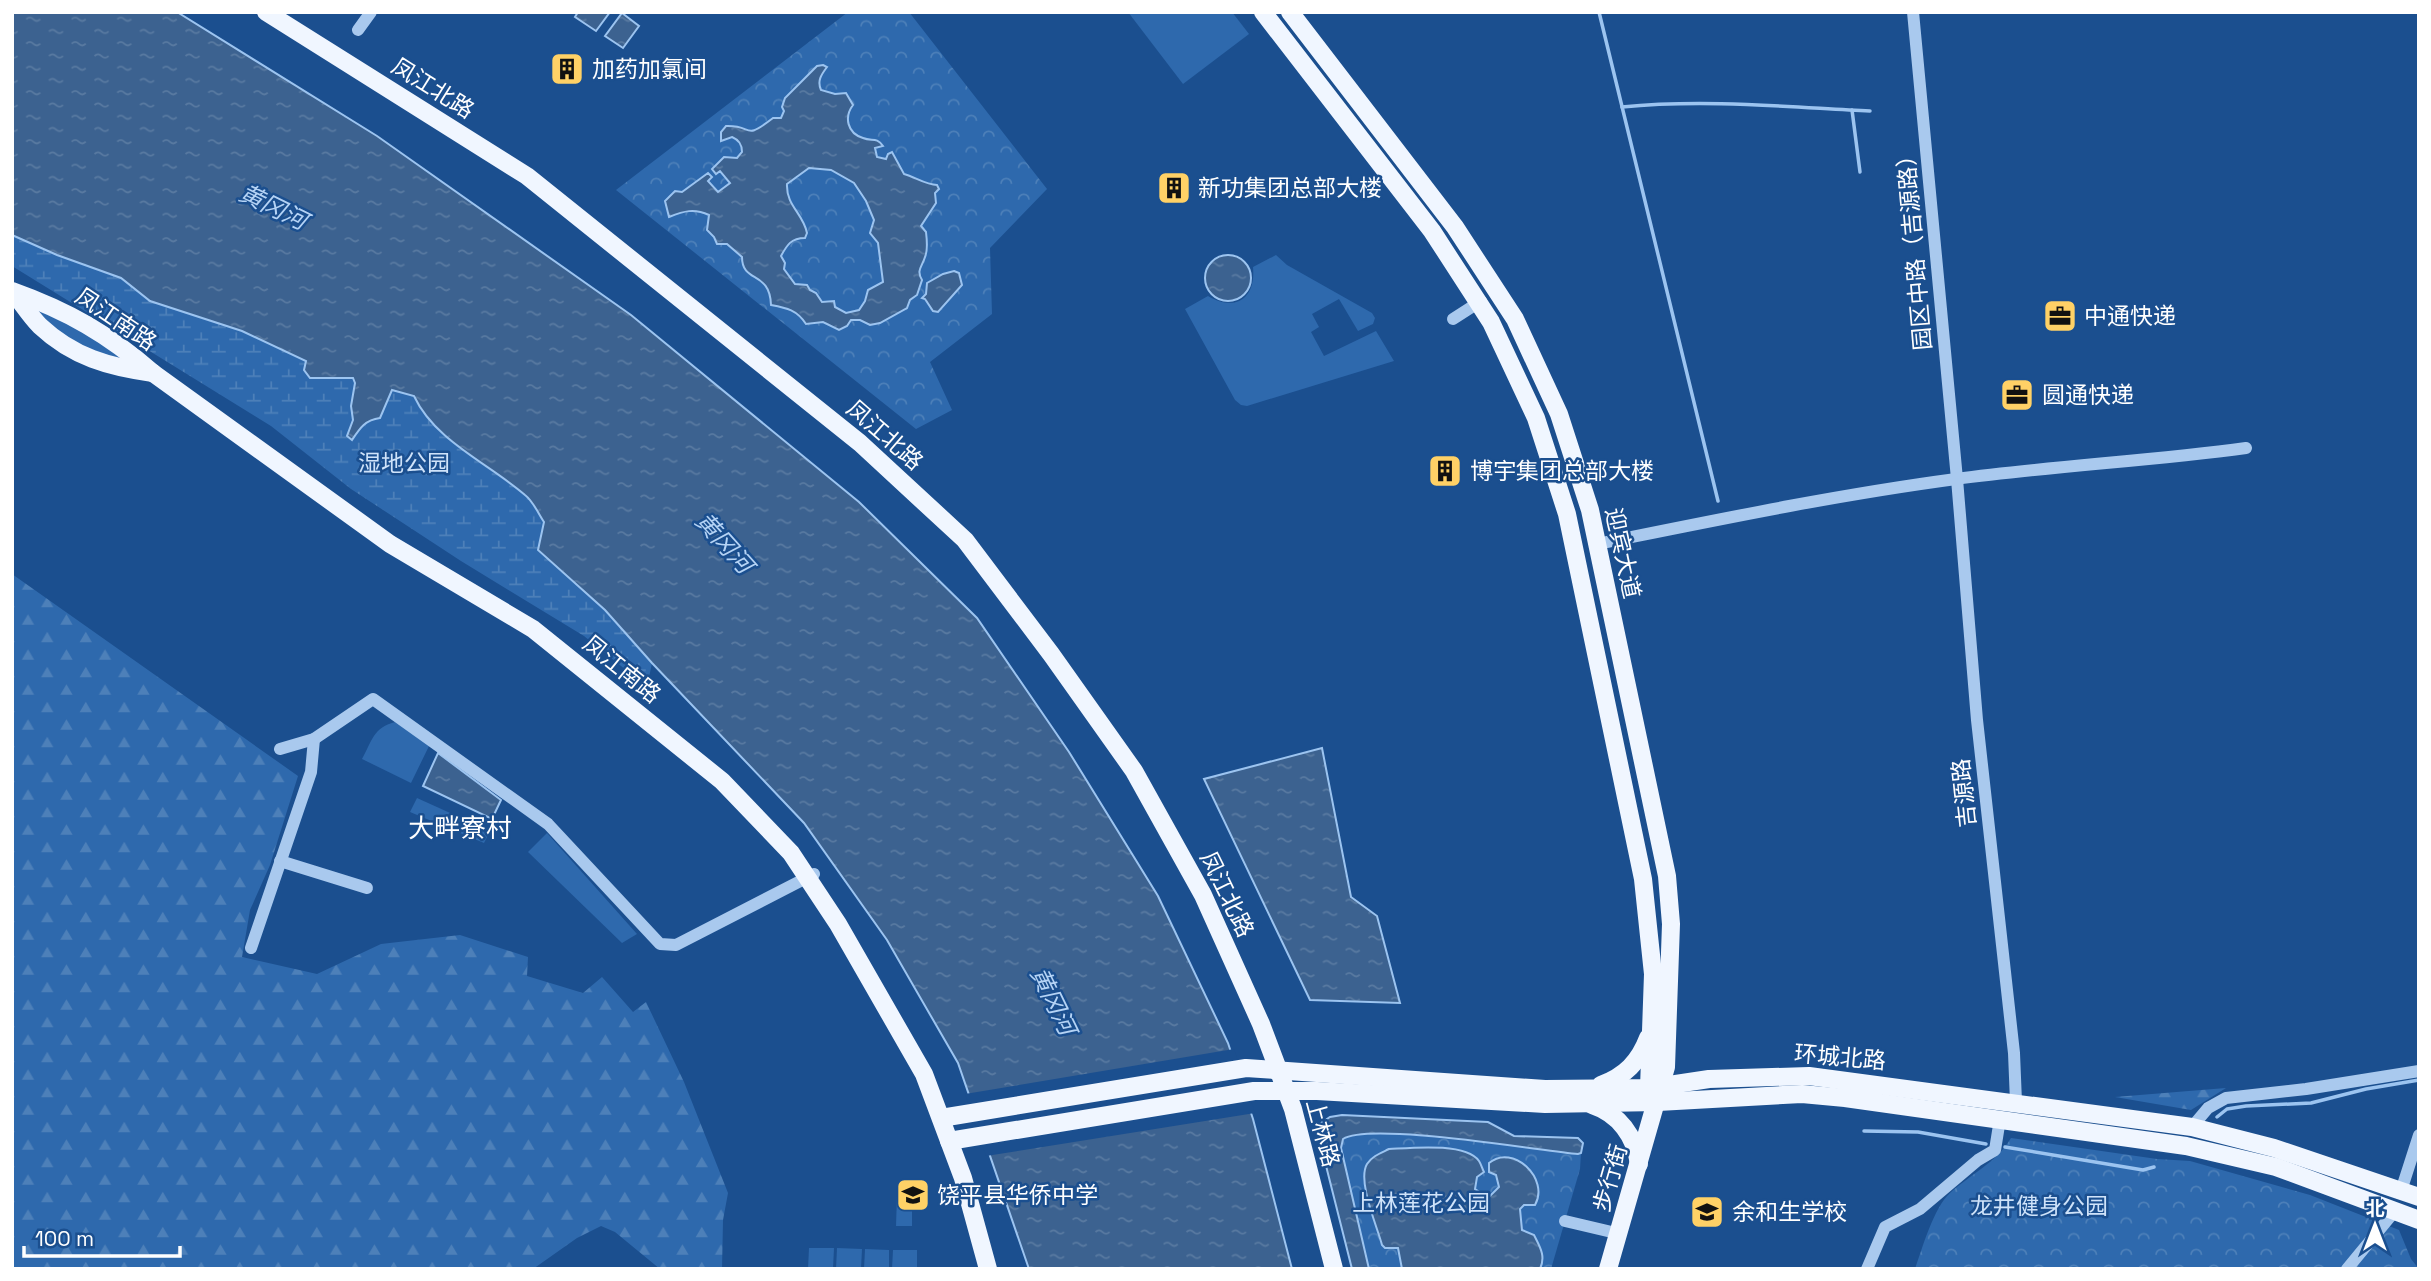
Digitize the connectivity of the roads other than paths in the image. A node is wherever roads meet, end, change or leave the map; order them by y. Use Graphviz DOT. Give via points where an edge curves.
graph roads {
  1 [pos="267,12"];
  2 [pos="371,12"];
  3 [pos="1264,12"];
  4 [pos="1290,12"];
  5 [pos="1913,12"];
  6 [pos="358,30"];
  7 [pos="1455,227"];
  8 [pos="1437,240"];
  9 [pos="1481,302"];
  10 [pos="1453,319"];
  11 [pos="1529,350"];
  12 [pos="1508,359"];
  13 [pos="152,373"];
  14 [pos="2246,448"];
  15 [pos="1574,461"];
  16 [pos="1552,468"];
  17 [pos="1957,479"];
  18 [pos="1597,544"];
  19 [pos="1606,590"];
  20 [pos="1583,595"];
  21 [pos="314,739"];
  22 [pos="280,749"];
  23 [pos="280,861"];
  24 [pos="815,874"];
  25 [pos="367,888"];
  26 [pos="251,948"];
  27 [pos="1652,1020"];
  28 [pos="1279,1071"];
  29 [pos="2419,1071"];
  30 [pos="1286,1091"];
  31 [pos="1654,1095"];
  32 [pos="1584,1096"];
  33 [pos="2009,1101"];
  34 [pos="941,1118"];
  35 [pos="2000,1119"];
  36 [pos="2192,1127"];
  37 [pos="2419,1135"];
  38 [pos="949,1141"];
  39 [pos="1639,1165"];
  40 [pos="2410,1194"];
  41 [pos="2394,1212"];
  42 [pos="2419,1220"];
  43 [pos="1565,1221"];
  44 [pos="1616,1233"];
  45 [pos="988,1269"];
  46 [pos="1334,1269"];
  47 [pos="1608,1269"];
  48 [pos="1867,1269"];
  49 [pos="2347,1269"];
  1 -- 28 [label="main road, 凤江北路" via="527,176 860,443 965,540 1134,771 1203,895"];
  2 -- 6 [label="street"];
  3 -- 8 [label="main road, 迎宾大道"];
  4 -- 7 [label="main road, 迎宾大道"];
  5 -- 17 [label="street, 园区中路（吉源路）"];
  7 -- 8 [label="main road"];
  7 -- 11 [label="main road, 迎宾大道" via="1515,318"];
  8 -- 12 [label="main road, 迎宾大道" via="1491,322"];
  9 -- 10 [label="street"];
  11 -- 12 [label="main road"];
  11 -- 15 [label="main road, 迎宾大道" via="1559,414"];
  12 -- 16 [label="main road, 迎宾大道" via="1536,418"];
  13 -- 13 [label="main road, 凤江南路" via="114,368 76,353 39,326 12,292 51,304 88,323"];
  13 -- 34 [label="main road, 凤江南路" via="390,544 533,629 722,781 791,853 838,923 924,1074"];
  14 -- 17 [label="street"];
  15 -- 16 [label="main road"];
  15 -- 18 [label="main road, 迎宾大道"];
  16 -- 20 [label="main road, 迎宾大道" via="1567,514"];
  17 -- 18 [label="street"];
  17 -- 33 [label="street, 吉源路" via="1972,666 2014,1053"];
  18 -- 19 [label="main road, 迎宾大道"];
  19 -- 20 [label="main road"];
  19 -- 31 [label="main road, 迎宾大道" via="1668,888 1671,973 1666,1067"];
  20 -- 27 [label="main road, 迎宾大道" via="1643,879 1653,974"];
  21 -- 22 [label="street"];
  21 -- 23 [label="street" via="311,772"];
  21 -- 24 [label="street" via="373,698 548,824 660,944 676,945"];
  23 -- 25 [label="street"];
  23 -- 26 [label="street"];
  27 -- 31 [label="main road, 迎宾大道"];
  27 -- 32 [label="main road" via="1645,1046 1631,1068"];
  28 -- 30 [label="main road, 凤江北路"];
  28 -- 32 [label="main road, 环城北路" via="1545,1089"];
  28 -- 34 [label="main road, 环城北路" via="1246,1068"];
  29 -- 36 [label="street" via="2226,1098 2208,1108"];
  30 -- 32 [label="main road, 环城北路" via="1545,1104"];
  30 -- 38 [label="main road, 环城北路" via="1254,1091"];
  30 -- 46 [label="main road, 上林路"];
  31 -- 32 [label="main road, 环城北路"];
  31 -- 33 [label="main road, 环城北路" via="1709,1079 1809,1076"];
  31 -- 35 [label="main road, 环城北路" via="1802,1094"];
  31 -- 39 [label="main road, 步行街"];
  32 -- 39 [label="main road" via="1623,1124 1635,1144"];
  33 -- 35 [label="main road"];
  33 -- 36 [label="main road, 环城北路"];
  34 -- 38 [label="main road, 凤江南路"];
  35 -- 41 [label="main road, 环城北路" via="2186,1146 2276,1167"];
  35 -- 48 [label="street" via="1995,1150 1920,1209 1885,1227"];
  36 -- 40 [label="main road, 环城北路" via="2274,1148"];
  37 -- 40 [label="street"];
  38 -- 45 [label="main road, 凤江南路"];
  39 -- 47 [label="main road, 步行街"];
  40 -- 41 [label="main road"];
  41 -- 42 [label="main road, 环城北路"];
  41 -- 49 [label="street"];
  43 -- 44 [label="street"];
}
